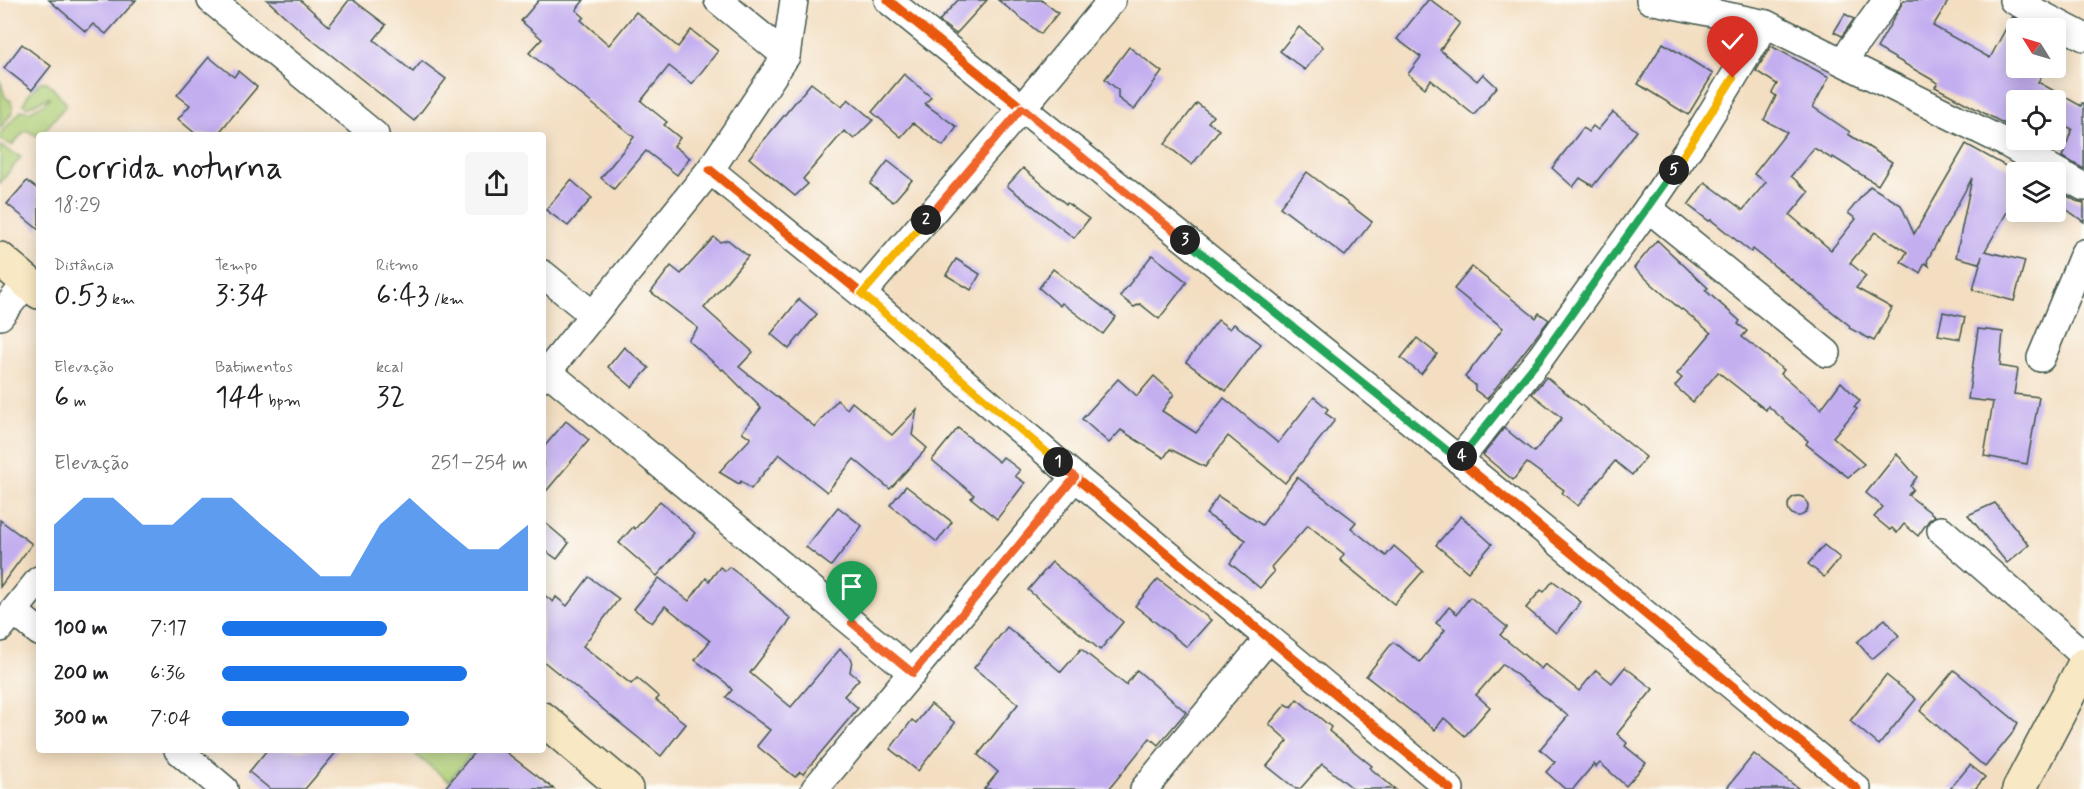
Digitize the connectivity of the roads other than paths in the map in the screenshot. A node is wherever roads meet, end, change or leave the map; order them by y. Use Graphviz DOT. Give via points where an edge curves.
graph roads {
  1 [pos="211,0"];
  2 [pos="718,0"];
  3 [pos="794,0"];
  4 [pos="888,0"];
  5 [pos="1112,0"];
  6 [pos="1650,0"];
  7 [pos="1887,0"];
  8 [pos="2013,0"];
  9 [pos="1756,15"];
  10 [pos="2084,37"];
  11 [pos="786,56"];
  12 [pos="1843,61"];
  13 [pos="1022,108"];
  14 [pos="371,132"];
  15 [pos="710,170"];
  16 [pos="2084,188"];
  17 [pos="1648,208"];
  18 [pos="2084,253"];
  19 [pos="0,259"];
  20 [pos="546,276"];
  21 [pos="33,287"];
  22 [pos="862,294"];
  23 [pos="592,314"];
  24 [pos="0,316"];
  25 [pos="1827,353"];
  26 [pos="2041,358"];
  27 [pos="546,373"];
  28 [pos="546,375"];
  29 [pos="1459,460"];
  30 [pos="1075,477"];
  31 [pos="1941,530"];
  32 [pos="36,584"];
  33 [pos="7,620"];
  34 [pos="36,631"];
  35 [pos="1268,639"];
  36 [pos="2084,655"];
  37 [pos="2084,666"];
  38 [pos="913,673"];
  39 [pos="546,722"];
  40 [pos="182,753"];
  41 [pos="224,789"];
  42 [pos="626,789"];
  43 [pos="815,789"];
  44 [pos="1144,789"];
  45 [pos="1450,789"];
  46 [pos="1857,789"];
  47 [pos="2019,789"];
  1 -- 14 [label="street"];
  2 -- 11 [label="street"];
  3 -- 11 [label="street"];
  4 -- 13 [label="street"];
  5 -- 13 [label="street"];
  6 -- 9 [label="street"];
  7 -- 12 [label="street"];
  8 -- 10 [label="street"];
  9 -- 12 [label="street"];
  9 -- 17 [label="street" via="1700,132"];
  11 -- 15 [label="street"];
  12 -- 16 [label="street" via="2004,142"];
  13 -- 22 [label="street"];
  13 -- 29 [label="street"];
  15 -- 22 [label="street"];
  15 -- 23 [label="street"];
  17 -- 25 [label="street"];
  17 -- 29 [label="street" via="1541,357"];
  18 -- 26 [label="street"];
  19 -- 21 [label="street"];
  20 -- 23 [label="street"];
  21 -- 24 [label="street"];
  22 -- 30 [label="street"];
  23 -- 27 [label="street"];
  28 -- 38 [label="street"];
  29 -- 46 [label="street"];
  30 -- 35 [label="street"];
  30 -- 38 [label="street"];
  31 -- 36 [label="street"];
  32 -- 33 [label="street"];
  33 -- 34 [label="street"];
  35 -- 44 [label="street"];
  35 -- 45 [label="street"];
  37 -- 47 [label="street"];
  38 -- 43 [label="street"];
  39 -- 42 [label="street"];
  40 -- 41 [label="street"];
}
